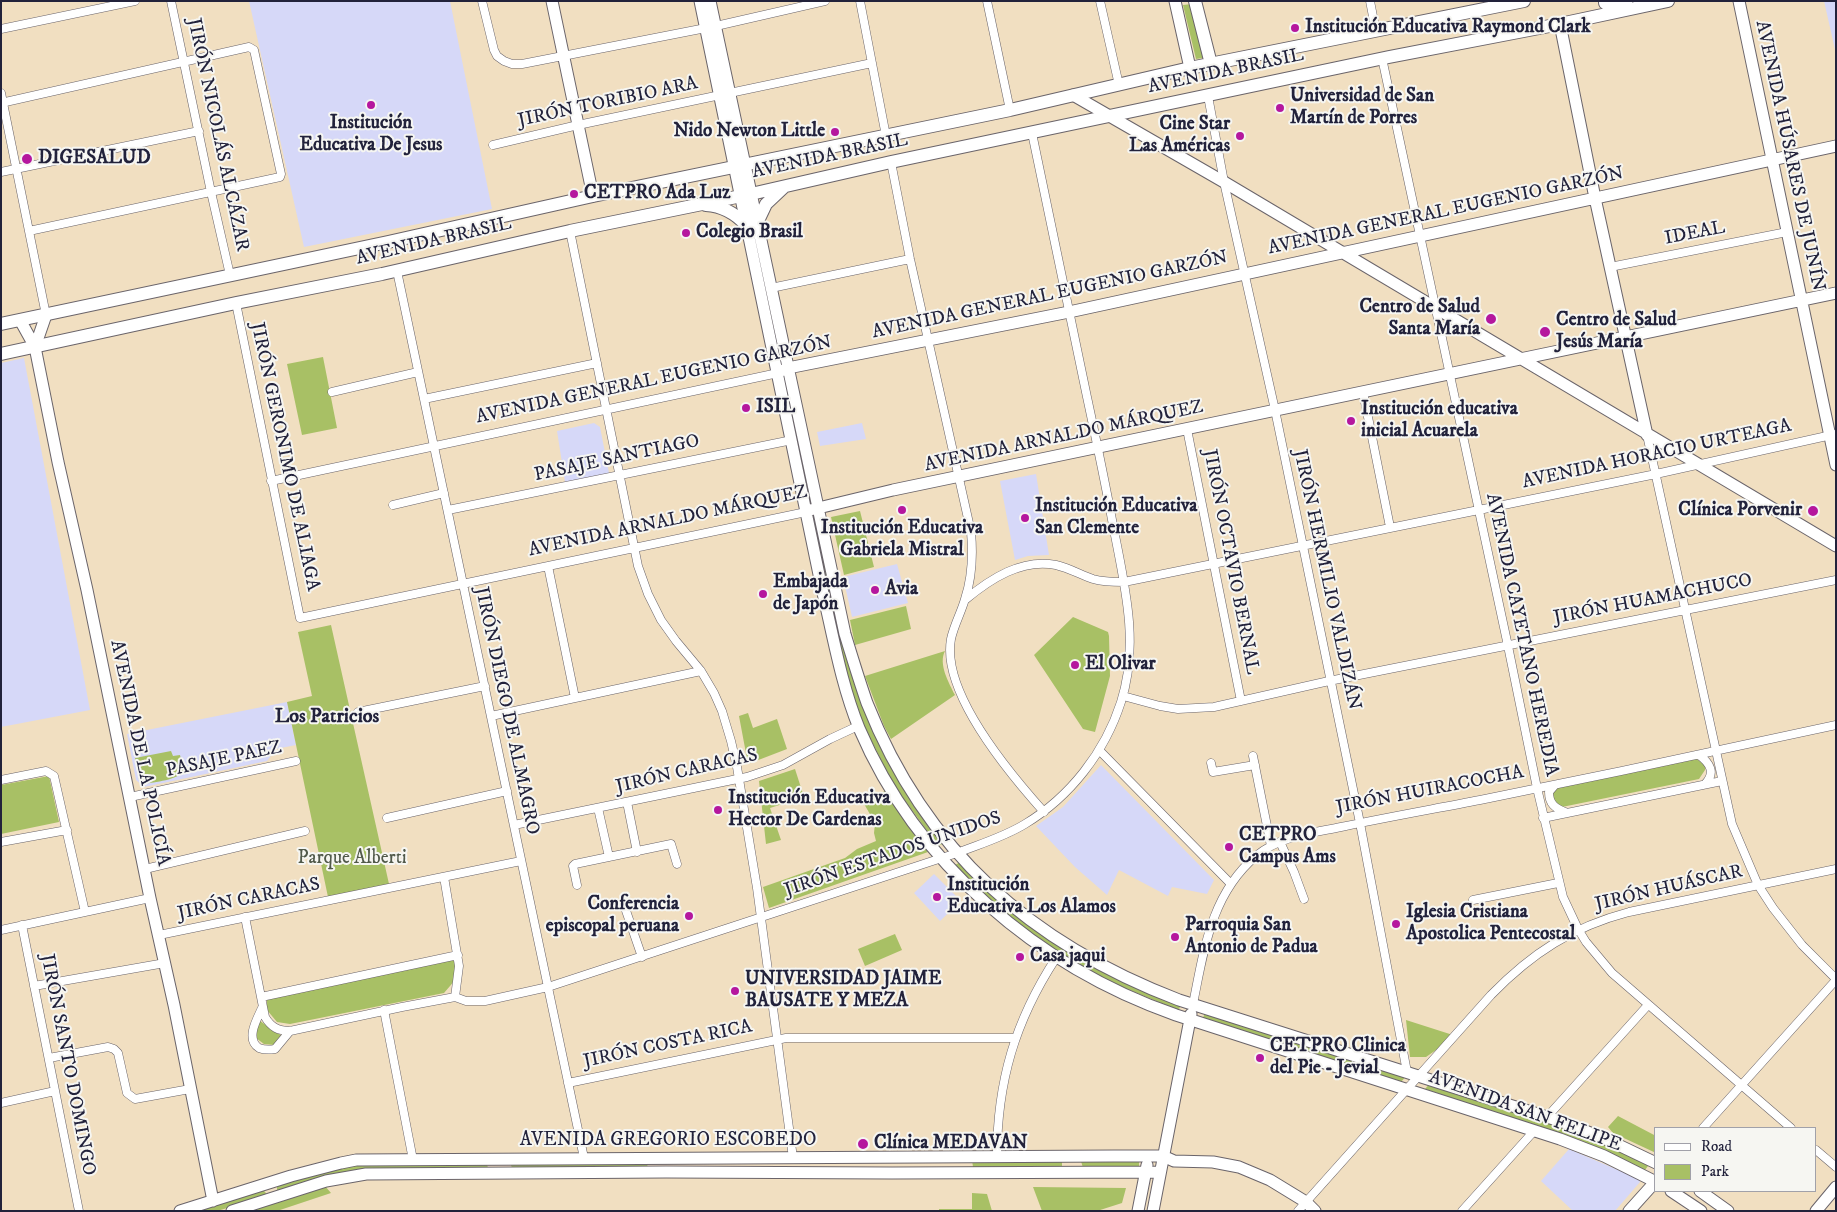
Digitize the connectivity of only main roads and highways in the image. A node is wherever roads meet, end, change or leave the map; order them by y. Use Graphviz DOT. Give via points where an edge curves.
graph roads {
  1 [pos="1195,1"];
  2 [pos="1524,1"];
  3 [pos="1668,1"];
  4 [pos="1605,3"];
  5 [pos="1637,8"];
  6 [pos="1211,64"];
  7 [pos="787,185"];
  8 [pos="699,204"];
  9 [pos="1,324"];
  10 [pos="1,354"];
  1 -- 6 [label="main road"];
  2 -- 6 [label="main road, AVENIDA BRASIL"];
  3 -- 5 [label="main road, AVENIDA BRASIL"];
  4 -- 5 [label="main road"];
  5 -- 7 [label="main road, AVENIDA BRASIL" via="1382,58"];
  6 -- 9 [label="main road, AVENIDA BRASIL" via="1010,110"];
  7 -- 8 [label="main road, AVENIDA BRASIL"];
  7 -- 8 [label="main road" via="777,192 752,224 725,209"];
  8 -- 10 [label="main road, AVENIDA BRASIL"];
}
